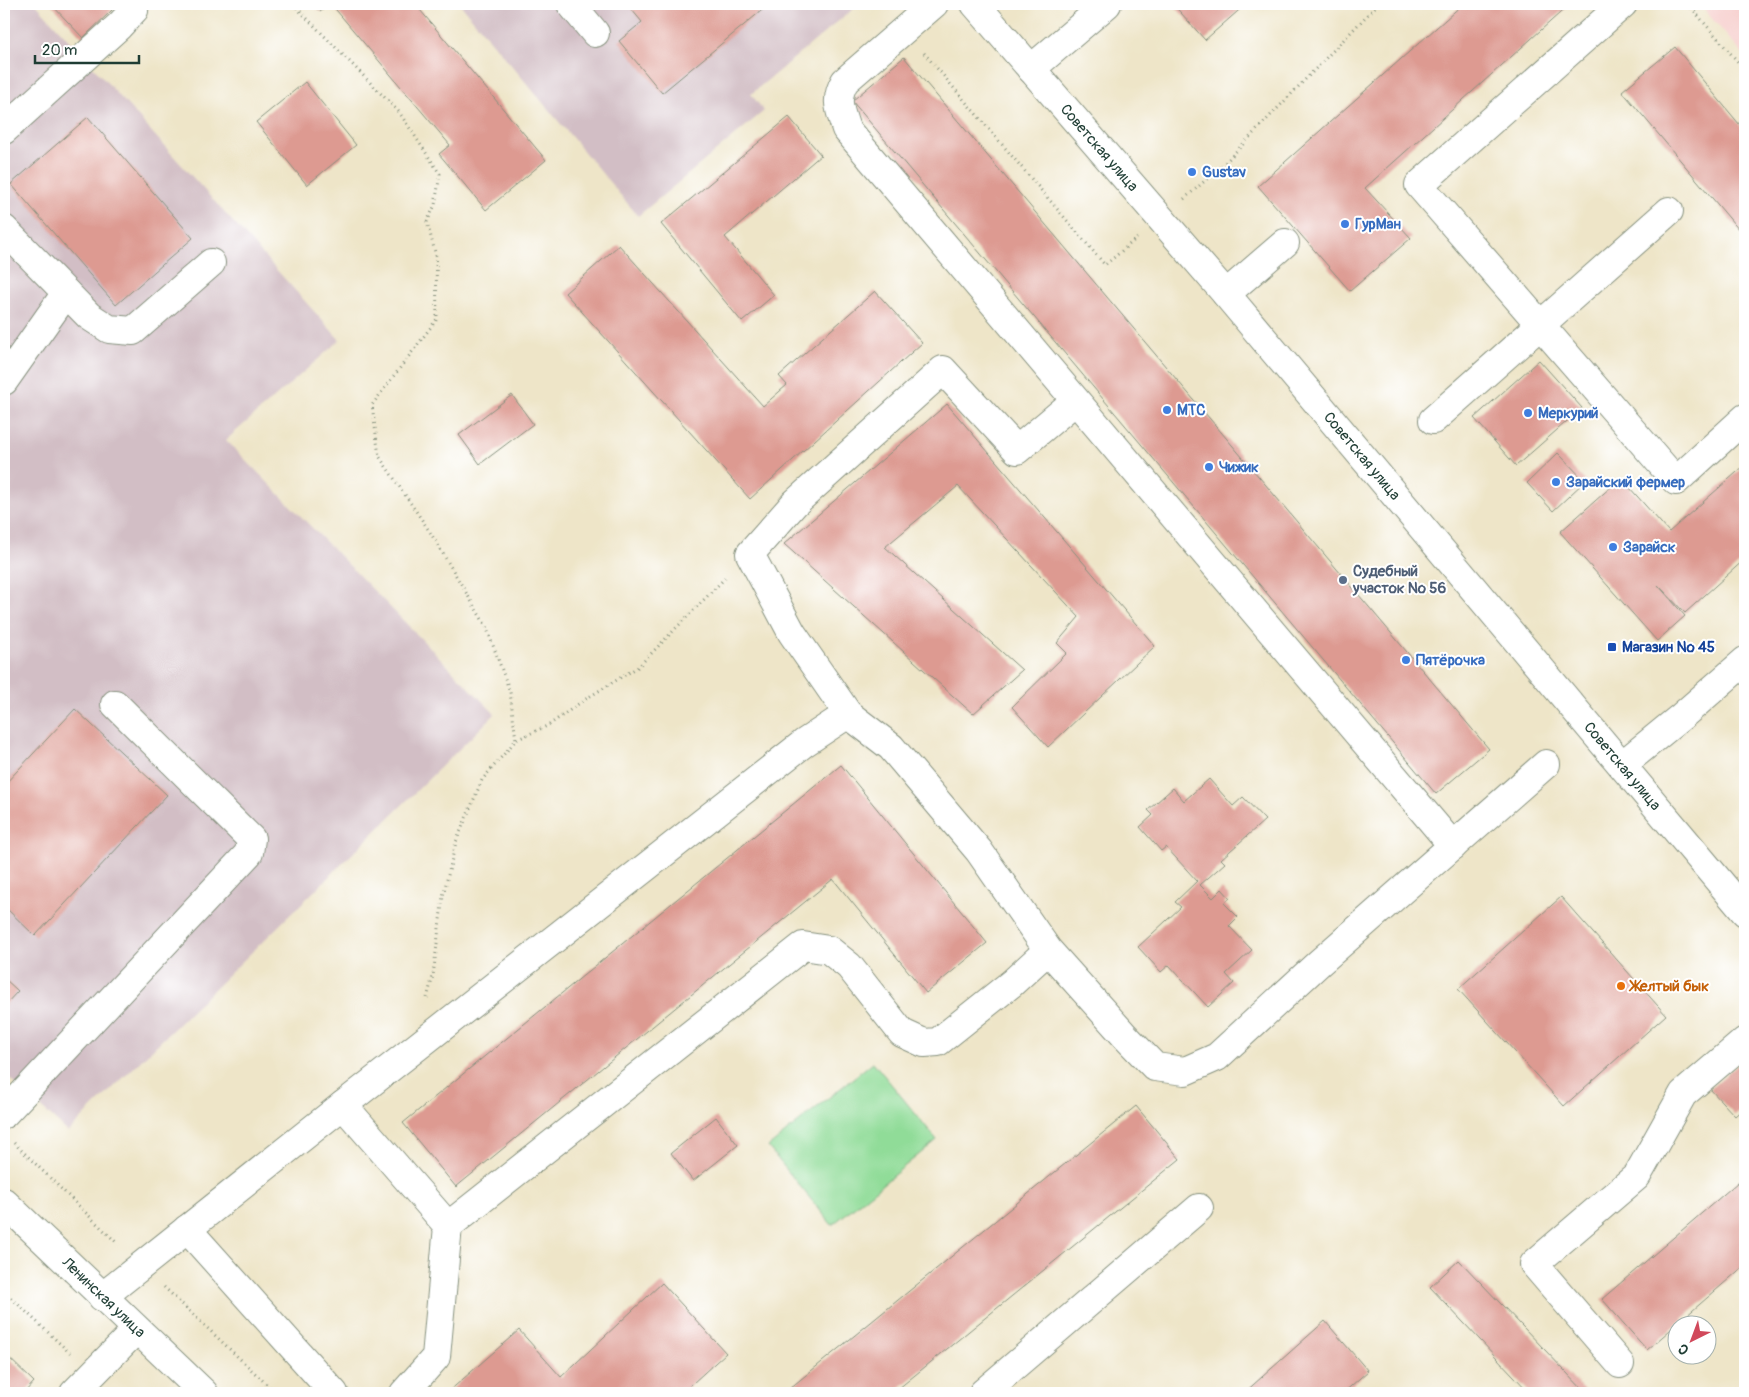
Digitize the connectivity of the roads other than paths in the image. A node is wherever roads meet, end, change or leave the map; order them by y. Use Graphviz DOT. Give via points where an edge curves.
graph roads {
  1 [pos="132,4"];
  2 [pos="571,4"];
  3 [pos="934,4"];
  4 [pos="975,4"];
  5 [pos="1107,4"];
  6 [pos="1623,4"];
  7 [pos="596,33"];
  8 [pos="1031,69"];
  9 [pos="4,130"];
  10 [pos="1669,211"];
  11 [pos="4,229"];
  12 [pos="1284,242"];
  13 [pos="211,263"];
  14 [pos="66,293"];
  15 [pos="1226,294"];
  16 [pos="1540,325"];
  17 [pos="4,381"];
  18 [pos="1075,401"];
  19 [pos="1745,418"];
  20 [pos="1433,420"];
  21 [pos="1745,661"];
  22 [pos="115,704"];
  23 [pos="848,714"];
  24 [pos="1546,764"];
  25 [pos="1622,765"];
  26 [pos="1452,846"];
  27 [pos="1741,899"];
  28 [pos="1048,950"];
  29 [pos="1745,1041"];
  30 [pos="344,1105"];
  31 [pos="4,1114"];
  32 [pos="4,1202"];
  33 [pos="1199,1208"];
  34 [pos="448,1226"];
  35 [pos="187,1229"];
  36 [pos="102,1297"];
  37 [pos="136,1330"];
  38 [pos="1620,1364"];
  39 [pos="83,1384"];
  40 [pos="204,1393"];
  41 [pos="334,1393"];
  42 [pos="404,1393"];
  43 [pos="983,1393"];
  1 -- 9 [label="street" via="134,10 119,26"];
  2 -- 7 [label="street"];
  3 -- 18 [label="street" via="845,81 839,92 839,108 846,129"];
  4 -- 8 [label="street, Советская улица"];
  5 -- 8 [label="street"];
  6 -- 16 [label="street" via="1418,185"];
  8 -- 15 [label="street, Советская улица"];
  10 -- 16 [label="street"];
  11 -- 14 [label="street"];
  12 -- 15 [label="street"];
  13 -- 14 [label="street" via="133,331 109,329 88,316"];
  14 -- 17 [label="street"];
  15 -- 25 [label="street, Советская улица"];
  16 -- 19 [label="street" via="1676,481"];
  16 -- 20 [label="street"];
  18 -- 23 [label="street" via="1017,450 943,370 795,503 750,554 792,633"];
  18 -- 26 [label="street"];
  21 -- 25 [label="street"];
  22 -- 31 [label="street" via="251,840 249,853"];
  23 -- 28 [label="street" via="891,748 923,784 979,851"];
  23 -- 30 [label="street" via="804,743"];
  24 -- 26 [label="street"];
  25 -- 27 [label="street, Советская улица"];
  26 -- 28 [label="street" via="1217,1057 1185,1071 1155,1067"];
  28 -- 34 [label="street" via="938,1042 924,1042 902,1032 849,966 829,950 804,946"];
  29 -- 38 [label="street" via="1683,1094 1637,1176 1534,1264"];
  30 -- 34 [label="street"];
  30 -- 35 [label="street"];
  32 -- 36 [label="street, Ленинская улица"];
  33 -- 43 [label="street"];
  34 -- 42 [label="street" via="436,1357"];
  35 -- 36 [label="street"];
  35 -- 41 [label="street"];
  36 -- 37 [label="street, Ленинская улица"];
  37 -- 39 [label="street"];
  37 -- 40 [label="street, Ленинская улица"];
}
